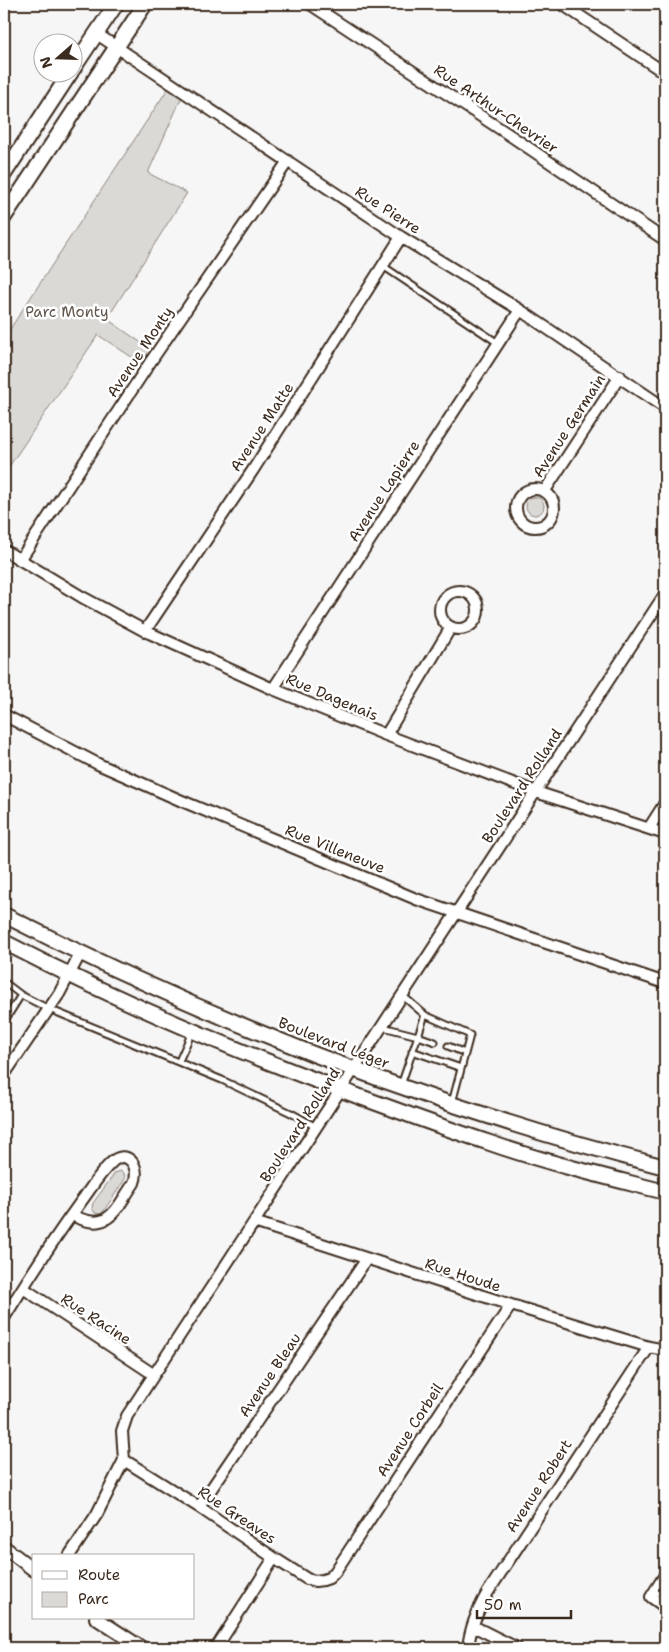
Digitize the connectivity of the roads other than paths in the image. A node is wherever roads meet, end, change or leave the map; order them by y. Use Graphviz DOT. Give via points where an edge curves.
graph roads {
  1 [pos="116,4"];
  2 [pos="145,4"];
  3 [pos="310,4"];
  4 [pos="562,4"];
  5 [pos="97,34"];
  6 [pos="116,47"];
  7 [pos="82,56"];
  8 [pos="665,73"];
  9 [pos="65,82"];
  10 [pos="288,161"];
  11 [pos="4,174"];
  12 [pos="4,216"];
  13 [pos="401,237"];
  14 [pos="665,240"];
  15 [pos="383,266"];
  16 [pos="520,310"];
  17 [pos="498,343"];
  18 [pos="620,376"];
  19 [pos="665,408"];
  20 [pos="544,492"];
  21 [pos="4,550"];
  22 [pos="20,560"];
  23 [pos="665,594"];
  24 [pos="451,627"];
  25 [pos="145,631"];
  26 [pos="274,689"];
  27 [pos="4,715"];
  28 [pos="386,736"];
  29 [pos="536,792"];
  30 [pos="665,802"];
  31 [pos="649,828"];
  32 [pos="665,834"];
  33 [pos="456,914"];
  34 [pos="4,915"];
  35 [pos="4,942"];
  36 [pos="80,954"];
  37 [pos="69,976"];
  38 [pos="4,982"];
  39 [pos="665,983"];
  40 [pos="21,995"];
  41 [pos="403,996"];
  42 [pos="49,1009"];
  43 [pos="425,1015"];
  44 [pos="4,1022"];
  45 [pos="383,1027"];
  46 [pos="193,1030"];
  47 [pos="418,1036"];
  48 [pos="434,1042"];
  49 [pos="448,1046"];
  50 [pos="412,1051"];
  51 [pos="465,1053"];
  52 [pos="179,1061"];
  53 [pos="461,1068"];
  54 [pos="354,1070"];
  55 [pos="4,1075"];
  56 [pos="400,1086"];
  57 [pos="340,1089"];
  58 [pos="452,1104"];
  59 [pos="316,1127"];
  60 [pos="665,1168"];
  61 [pos="665,1192"];
  62 [pos="72,1215"];
  63 [pos="254,1222"];
  64 [pos="366,1260"];
  65 [pos="23,1288"];
  66 [pos="511,1305"];
  67 [pos="4,1318"];
  68 [pos="649,1347"];
  69 [pos="665,1350"];
  70 [pos="153,1374"];
  71 [pos="124,1460"];
  72 [pos="200,1507"];
  73 [pos="4,1548"];
  74 [pos="70,1554"];
  75 [pos="274,1558"];
  76 [pos="32,1569"];
  77 [pos="335,1572"];
  78 [pos="665,1575"];
  79 [pos="665,1607"];
  80 [pos="99,1620"];
  81 [pos="473,1626"];
  82 [pos="142,1648"];
  83 [pos="216,1648"];
  84 [pos="468,1648"];
  85 [pos="517,1648"];
  1 -- 5 [label="main road"];
  2 -- 6 [label="main road"];
  3 -- 14 [label="street, Rue Arthur-Chevrier"];
  4 -- 8 [label="street"];
  5 -- 6 [label="street, Rue Pierre"];
  5 -- 7 [label="main road"];
  6 -- 10 [label="street, Rue Pierre"];
  6 -- 12 [label="main road"];
  9 -- 11 [label="main road"];
  10 -- 13 [label="street, Rue Pierre"];
  10 -- 22 [label="street, Avenue Monty"];
  13 -- 15 [label="street, Avenue Matte"];
  13 -- 16 [label="street, Rue Pierre"];
  15 -- 17 [label="lane"];
  15 -- 25 [label="street, Avenue Matte" via="253,470"];
  16 -- 17 [label="street, Avenue Lapierre"];
  16 -- 18 [label="street, Rue Pierre"];
  17 -- 26 [label="street, Avenue Lapierre"];
  18 -- 19 [label="street, Rue Pierre"];
  18 -- 20 [label="street, Avenue Germain"];
  21 -- 22 [label="street, Rue Dagenais"];
  22 -- 25 [label="street, Rue Dagenais"];
  23 -- 29 [label="street, Boulevard Rolland"];
  24 -- 28 [label="street"];
  25 -- 26 [label="street, Rue Dagenais"];
  26 -- 28 [label="street, Rue Dagenais"];
  27 -- 33 [label="street, Rue Villeneuve" via="98,764 174,798"];
  28 -- 29 [label="street, Rue Dagenais"];
  29 -- 31 [label="street, Rue Dagenais"];
  29 -- 33 [label="street, Boulevard Rolland"];
  30 -- 31 [label="street"];
  31 -- 32 [label="street, Rue Dagenais"];
  33 -- 39 [label="street, Rue Villeneuve"];
  33 -- 41 [label="street, Boulevard Rolland"];
  34 -- 36 [label="main road, Boulevard Léger"];
  35 -- 37 [label="main road"];
  36 -- 37 [label="street"];
  36 -- 54 [label="main road, Boulevard Léger" via="192,1005"];
  37 -- 42 [label="street"];
  37 -- 46 [label="main road"];
  38 -- 40 [label="lane"];
  40 -- 42 [label="lane"];
  40 -- 44 [label="lane"];
  41 -- 43 [label="lane"];
  41 -- 45 [label="street, Boulevard Rolland"];
  42 -- 52 [label="lane"];
  42 -- 55 [label="street"];
  43 -- 47 [label="lane"];
  43 -- 51 [label="lane" via="470,1035"];
  45 -- 47 [label="lane"];
  45 -- 54 [label="street, Boulevard Rolland"];
  46 -- 52 [label="lane"];
  46 -- 57 [label="main road"];
  47 -- 48 [label="lane"];
  47 -- 50 [label="lane"];
  49 -- 51 [label="lane"];
  50 -- 53 [label="lane"];
  50 -- 56 [label="lane"];
  51 -- 53 [label="lane"];
  52 -- 59 [label="lane" via="291,1112"];
  53 -- 58 [label="lane"];
  54 -- 56 [label="main road, Boulevard Léger"];
  54 -- 57 [label="street, Boulevard Rolland"];
  56 -- 58 [label="main road, Boulevard Léger"];
  57 -- 59 [label="street, Boulevard Rolland"];
  57 -- 61 [label="main road" via="492,1144"];
  58 -- 60 [label="main road, Boulevard Léger"];
  59 -- 63 [label="street, Boulevard Rolland"];
  62 -- 62 [label="street" via="110,1163 125,1158 135,1165 134,1182 109,1218 89,1222"];
  62 -- 65 [label="street"];
  63 -- 64 [label="street, Rue Houde"];
  63 -- 70 [label="street, Boulevard Rolland"];
  64 -- 66 [label="street, Rue Houde"];
  64 -- 72 [label="street, Avenue Bleau"];
  65 -- 67 [label="street"];
  65 -- 70 [label="street, Rue Racine"];
  66 -- 68 [label="street, Rue Houde"];
  66 -- 77 [label="street, Avenue Corbeil"];
  68 -- 69 [label="street, Rue Houde"];
  68 -- 81 [label="street, Avenue Robert" via="488,1592"];
  70 -- 71 [label="street, Boulevard Rolland" via="124,1423 121,1439"];
  71 -- 72 [label="street, Rue Greaves"];
  71 -- 74 [label="street" via="97,1514"];
  72 -- 75 [label="street, Rue Greaves"];
  73 -- 76 [label="street"];
  75 -- 77 [label="street, Rue Greaves" via="315,1581 329,1578"];
  75 -- 83 [label="street"];
  78 -- 79 [label="street" via="652,1597"];
  80 -- 82 [label="street"];
  81 -- 84 [label="street, Avenue Robert"];
  81 -- 85 [label="street"];
}
